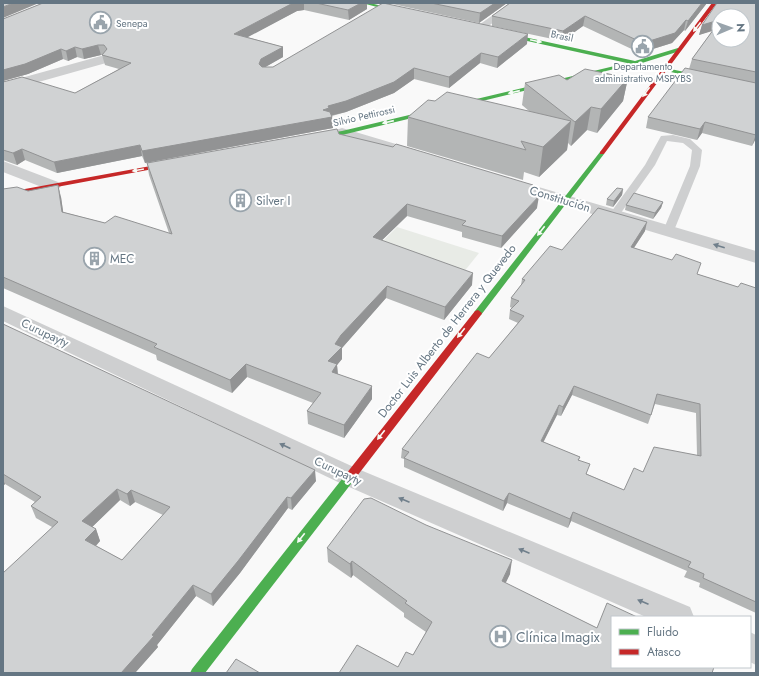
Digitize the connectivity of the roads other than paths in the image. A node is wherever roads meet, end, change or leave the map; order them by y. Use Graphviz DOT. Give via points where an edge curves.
graph roads {
  1 [pos="515,3"];
  2 [pos="715,3"];
  3 [pos="389,6"];
  4 [pos="366,9"];
  5 [pos="419,15"];
  6 [pos="475,28"];
  7 [pos="678,50"];
  8 [pos="101,60"];
  9 [pos="634,63"];
  10 [pos="663,69"];
  11 [pos="3,88"];
  12 [pos="756,89"];
  13 [pos="342,133"];
  14 [pos="303,140"];
  15 [pos="424,157"];
  16 [pos="185,161"];
  17 [pos="3,166"];
  18 [pos="491,178"];
  19 [pos="52,186"];
  20 [pos="3,195"];
  21 [pos="566,200"];
  22 [pos="614,215"];
  23 [pos="669,231"];
  24 [pos="756,257"];
  25 [pos="3,313"];
  26 [pos="349,476"];
  27 [pos="677,616"];
  28 [pos="197,673"];
  1 -- 6 [label="lane"];
  2 -- 7 [label="street, Doctor Luis Alberto de Herrera y Quevedo, one-way"];
  3 -- 4 [label="street"];
  3 -- 5 [label="street"];
  6 -- 9 [label="street, Brasil, one-way"];
  7 -- 9 [label="street, Silvio Pettirossi"];
  7 -- 10 [label="street, Doctor Luis Alberto de Herrera y Quevedo"];
  8 -- 11 [label="street"];
  9 -- 10 [label="street, Brasil"];
  9 -- 13 [label="street, Silvio Pettirossi, one-way"];
  10 -- 12 [label="street, Brasil"];
  10 -- 21 [label="street, Doctor Luis Alberto de Herrera y Quevedo, one-way"];
  13 -- 14 [label="street, Silvio Pettirossi"];
  13 -- 15 [label="street"];
  16 -- 19 [label="street, one-way"];
  17 -- 19 [label="street"];
  18 -- 21 [label="street, Constitución"];
  19 -- 20 [label="street"];
  21 -- 22 [label="street, Constitución"];
  21 -- 26 [label="street, Doctor Luis Alberto de Herrera y Quevedo, one-way"];
  22 -- 23 [label="street, Constitución"];
  22 -- 23 [label="lane" via="650,165 664,138 672,137 691,142 697,150 695,166"];
  24 -- 23 [label="street, Constitución, one-way"];
  26 -- 25 [label="street, Curupayty, one-way"];
  27 -- 26 [label="street, Curupayty, one-way"];
  26 -- 28 [label="street, Doctor Luis Alberto de Herrera y Quevedo, one-way"];
}
